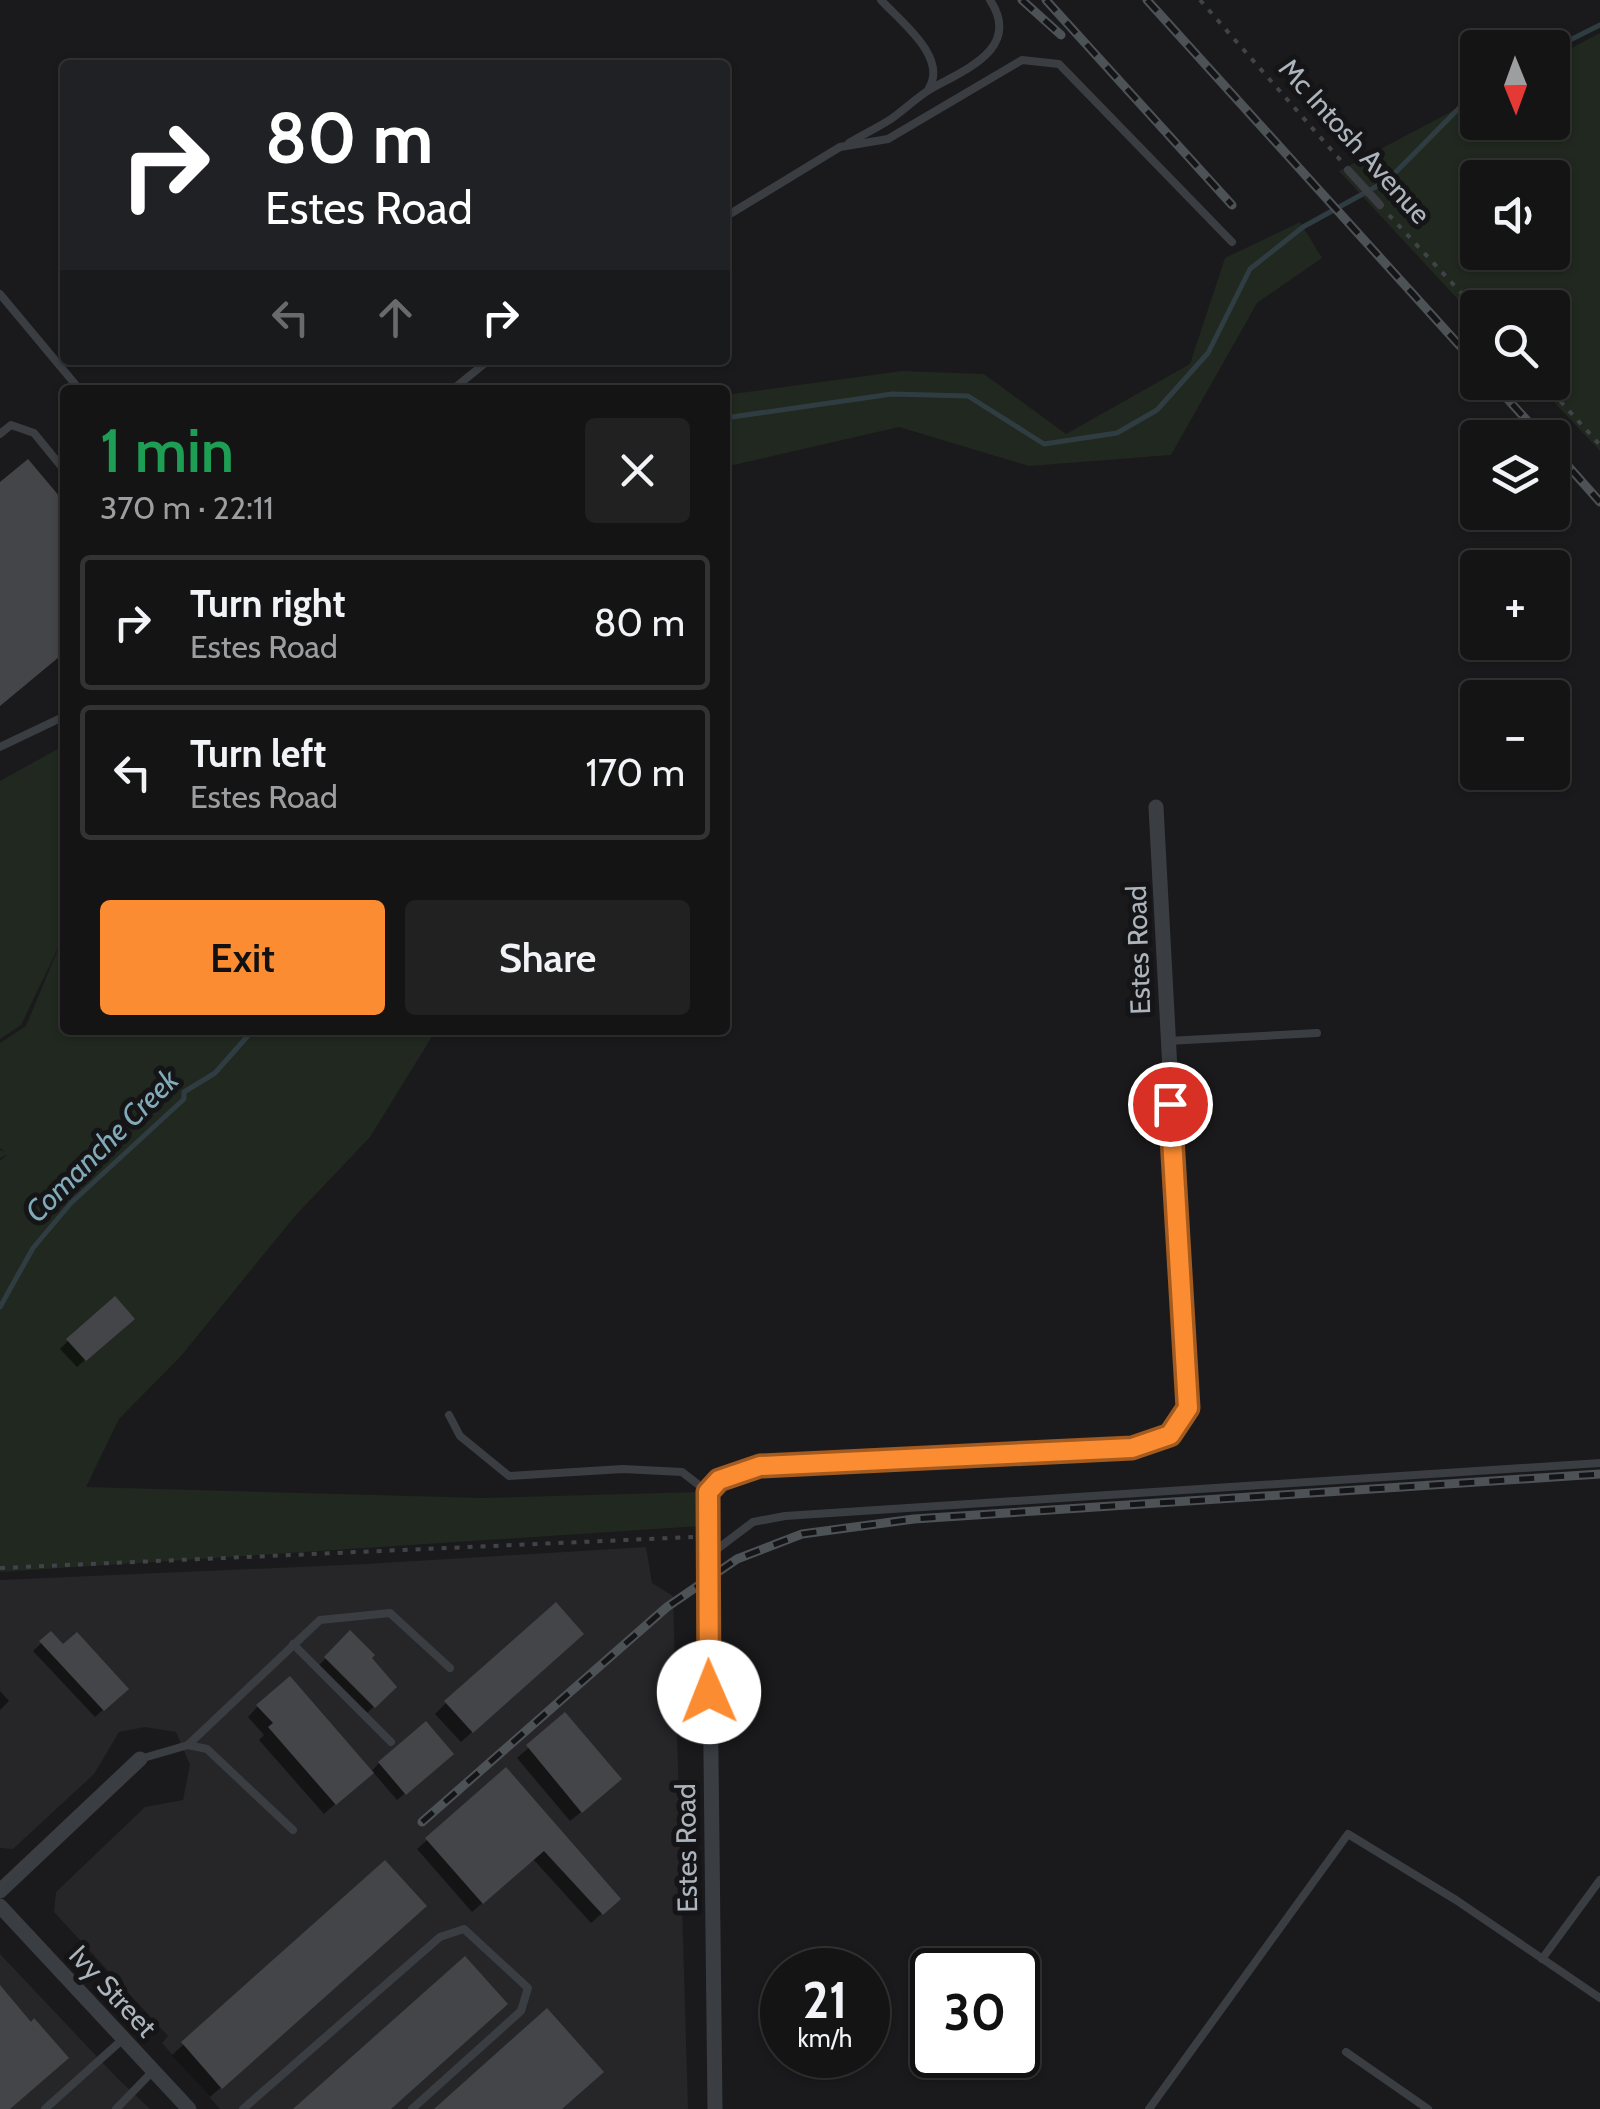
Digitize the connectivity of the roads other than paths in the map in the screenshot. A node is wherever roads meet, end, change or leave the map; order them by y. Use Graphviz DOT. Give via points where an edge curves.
graph roads {
  1 [pos="881,0"];
  2 [pos="990,0"];
  3 [pos="927,91"];
  4 [pos="840,147"];
  5 [pos="1348,170"];
  6 [pos="1380,205"];
  7 [pos="730,214"];
  8 [pos="1232,242"];
  9 [pos="0,294"];
  10 [pos="482,365"];
  11 [pos="76,385"];
  12 [pos="458,385"];
  13 [pos="0,434"];
  14 [pos="60,465"];
  15 [pos="60,718"];
  16 [pos="0,747"];
  17 [pos="1156,807"];
  18 [pos="1317,1033"];
  19 [pos="1166,1041"];
  20 [pos="448,1415"];
  21 [pos="1600,1463"];
  22 [pos="708,1492"];
  23 [pos="707,1557"];
  24 [pos="292,1644"];
  25 [pos="450,1668"];
  26 [pos="391,1742"];
  27 [pos="188,1745"];
  28 [pos="140,1760"];
  29 [pos="294,1830"];
  30 [pos="1600,1880"];
  31 [pos="0,1892"];
  32 [pos="0,1906"];
  33 [pos="1542,1959"];
  34 [pos="1600,1998"];
  35 [pos="123,2039"];
  36 [pos="1346,2052"];
  37 [pos="153,2071"];
  38 [pos="45,2109"];
  39 [pos="116,2109"];
  40 [pos="189,2109"];
  41 [pos="243,2109"];
  42 [pos="412,2109"];
  43 [pos="715,2109"];
  44 [pos="1149,2109"];
  45 [pos="1428,2109"];
  1 -- 3 [label="lane" via="930,54 934,80"];
  2 -- 3 [label="lane" via="998,31 991,50 978,65"];
  3 -- 4 [label="lane"];
  4 -- 7 [label="lane"];
  4 -- 8 [label="lane" via="888,138 1022,60 1060,64"];
  5 -- 6 [label="lane, Mc Intosh Avenue"];
  9 -- 11 [label="lane"];
  10 -- 12 [label="lane"];
  13 -- 14 [label="lane" via="11,425 34,433"];
  15 -- 16 [label="lane"];
  17 -- 19 [label="street, Estes Road"];
  18 -- 19 [label="lane"];
  19 -- 22 [label="street, Estes Road" via="1188,1408 1170,1435 1132,1448 760,1466 719,1480"];
  20 -- 22 [label="lane" via="460,1436 508,1476 682,1472"];
  21 -- 23 [label="lane" via="785,1516 753,1522"];
  22 -- 23 [label="street, Estes Road"];
  23 -- 43 [label="street, Estes Road"];
  24 -- 25 [label="lane" via="320,1620 390,1614"];
  24 -- 26 [label="lane"];
  24 -- 27 [label="lane"];
  27 -- 28 [label="lane"];
  27 -- 29 [label="lane" via="207,1749"];
  28 -- 31 [label="street"];
  30 -- 33 [label="lane"];
  32 -- 35 [label="street, Ivy Street"];
  33 -- 34 [label="lane"];
  33 -- 44 [label="lane" via="1348,1834"];
  35 -- 37 [label="street, Ivy Street"];
  35 -- 38 [label="lane"];
  36 -- 45 [label="lane"];
  37 -- 39 [label="lane"];
  37 -- 40 [label="street, Ivy Street"];
  41 -- 42 [label="lane" via="440,1936 464,1929 528,1988 521,2011"];
}
